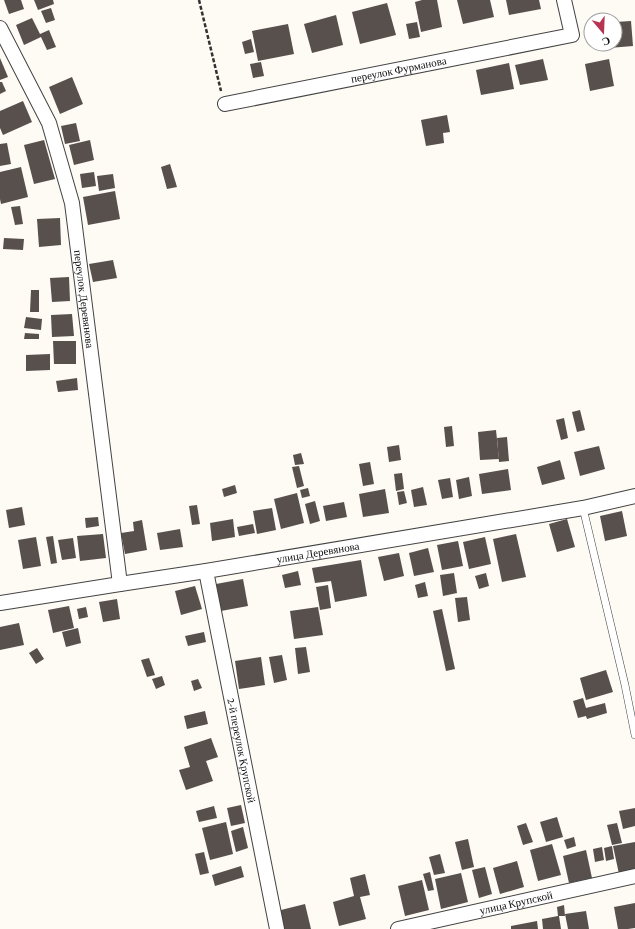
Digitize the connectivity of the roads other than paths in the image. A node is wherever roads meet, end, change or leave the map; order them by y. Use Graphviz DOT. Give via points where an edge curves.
graph roads {
  1 [pos="564,0"];
  2 [pos="0,28"];
  3 [pos="225,104"];
  4 [pos="635,496"];
  5 [pos="583,508"];
  6 [pos="206,571"];
  7 [pos="120,584"];
  8 [pos="0,603"];
  9 [pos="635,735"];
  10 [pos="635,876"];
  11 [pos="277,929"];
  12 [pos="398,929"];
  1 -- 3 [label="street, переулок Фурманова" via="572,35"];
  2 -- 7 [label="street, переулок Деревянова" via="49,123 72,203"];
  4 -- 5 [label="street, улица Деревянова"];
  5 -- 6 [label="street, улица Деревянова"];
  5 -- 9 [label="lane"];
  6 -- 7 [label="street, улица Деревянова"];
  6 -- 11 [label="street, 2-й переулок Крупской"];
  7 -- 8 [label="street, улица Деревянова"];
  10 -- 12 [label="street, улица Крупской"];
}
